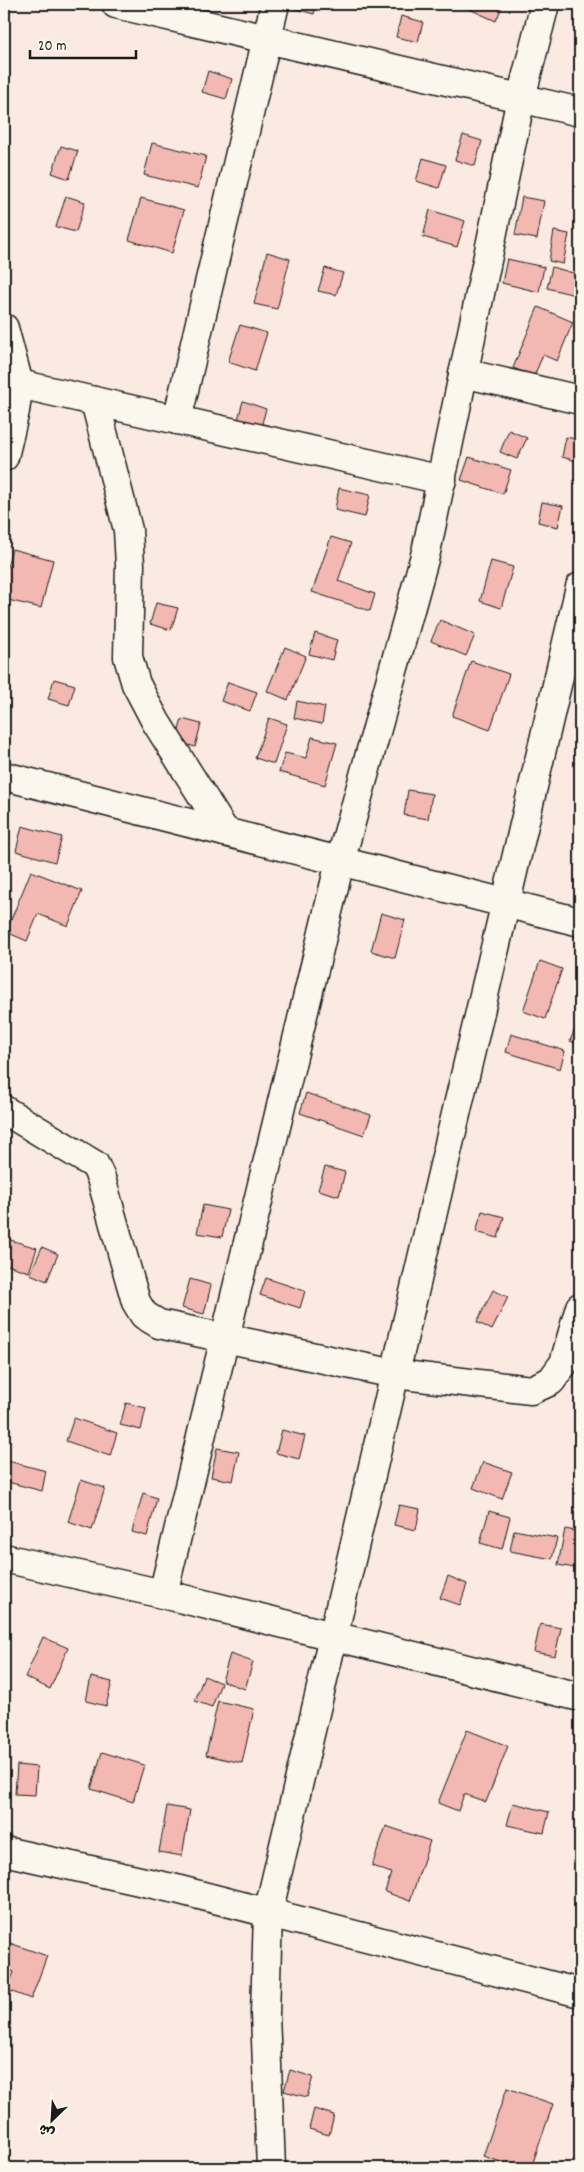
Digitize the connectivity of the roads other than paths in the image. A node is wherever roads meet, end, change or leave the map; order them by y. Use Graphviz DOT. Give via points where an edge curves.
graph roads {
  1 [pos="116,4"];
  2 [pos="275,4"];
  3 [pos="544,4"];
  4 [pos="267,39"];
  5 [pos="520,98"];
  6 [pos="580,112"];
  7 [pos="4,328"];
  8 [pos="463,372"];
  9 [pos="19,384"];
  10 [pos="580,400"];
  11 [pos="94,401"];
  12 [pos="177,420"];
  13 [pos="4,457"];
  14 [pos="442,480"];
  15 [pos="580,587"];
  16 [pos="4,776"];
  17 [pos="225,832"];
  18 [pos="340,862"];
  19 [pos="505,904"];
  20 [pos="580,922"];
  21 [pos="5,1118"];
  22 [pos="580,1307"];
  23 [pos="224,1340"];
  24 [pos="395,1374"];
  25 [pos="4,1558"];
  26 [pos="163,1594"];
  27 [pos="333,1635"];
  28 [pos="580,1697"];
  29 [pos="4,1851"];
  30 [pos="268,1913"];
  31 [pos="580,1993"];
  32 [pos="271,2168"];
  1 -- 4 [label="street"];
  2 -- 4 [label="street"];
  3 -- 5 [label="street"];
  4 -- 5 [label="street"];
  4 -- 12 [label="street"];
  5 -- 6 [label="street"];
  5 -- 8 [label="street"];
  7 -- 9 [label="street"];
  8 -- 10 [label="street"];
  8 -- 14 [label="street"];
  9 -- 11 [label="street"];
  9 -- 13 [label="street"];
  11 -- 12 [label="street"];
  11 -- 17 [label="street" via="128,530 128,657 136,684"];
  12 -- 14 [label="street"];
  14 -- 18 [label="street" via="415,597"];
  15 -- 19 [label="street"];
  16 -- 17 [label="street"];
  17 -- 18 [label="street"];
  18 -- 19 [label="street"];
  18 -- 23 [label="street"];
  19 -- 20 [label="street"];
  19 -- 24 [label="street"];
  21 -- 23 [label="street" via="95,1165 136,1302 144,1315 159,1324"];
  22 -- 24 [label="street" via="564,1362 551,1381 531,1390"];
  23 -- 24 [label="street"];
  23 -- 26 [label="street"];
  24 -- 27 [label="street"];
  25 -- 26 [label="street"];
  26 -- 27 [label="street"];
  27 -- 28 [label="street"];
  27 -- 30 [label="street"];
  29 -- 30 [label="street"];
  30 -- 31 [label="street"];
  30 -- 32 [label="street" via="266,2014"];
}
